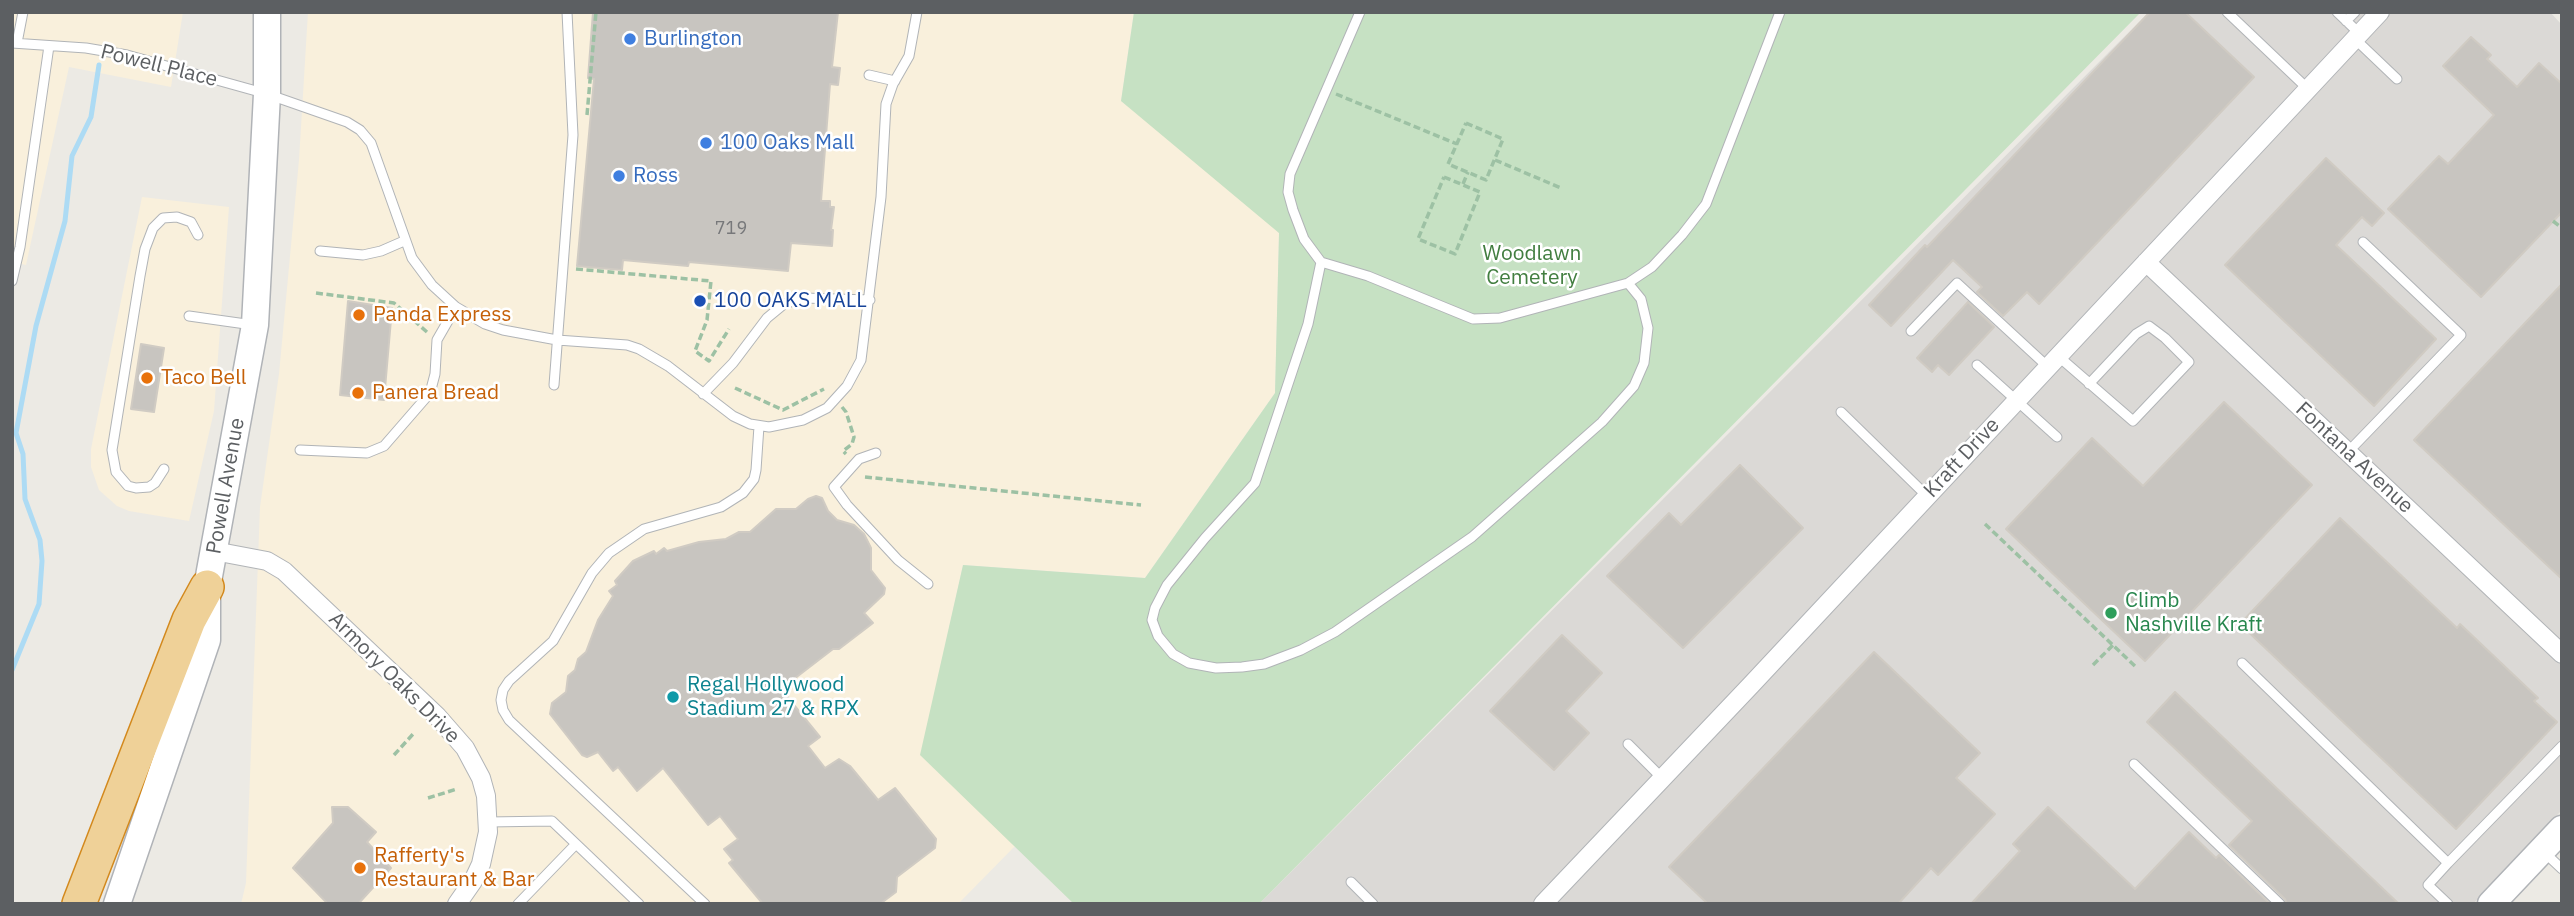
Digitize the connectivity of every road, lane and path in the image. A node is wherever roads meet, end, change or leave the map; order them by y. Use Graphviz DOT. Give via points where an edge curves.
graph roads {
  1 [pos="23,12"];
  2 [pos="267,12"];
  3 [pos="567,12"];
  4 [pos="917,12"];
  5 [pos="1360,12"];
  6 [pos="1780,12"];
  7 [pos="2227,12"];
  8 [pos="2337,12"];
  9 [pos="2355,12"];
  10 [pos="2381,12"];
  11 [pos="2346,21"];
  12 [pos="2357,37"];
  13 [pos="14,43"];
  14 [pos="49,46"];
  15 [pos="870,75"];
  16 [pos="2397,79"];
  17 [pos="895,81"];
  18 [pos="1326,89"];
  19 [pos="2309,90"];
  20 [pos="267,94"];
  21 [pos="1457,144"];
  22 [pos="1494,160"];
  23 [pos="1468,172"];
  24 [pos="1463,184"];
  25 [pos="1560,188"];
  26 [pos="2553,221"];
  27 [pos="2562,228"];
  28 [pos="17,233"];
  29 [pos="198,235"];
  30 [pos="404,242"];
  31 [pos="2363,242"];
  32 [pos="320,251"];
  33 [pos="575,260"];
  34 [pos="1321,262"];
  35 [pos="2146,262"];
  36 [pos="12,281"];
  37 [pos="1628,284"];
  38 [pos="316,293"];
  39 [pos="870,299"];
  40 [pos="456,307"];
  41 [pos="189,316"];
  42 [pos="255,325"];
  43 [pos="729,329"];
  44 [pos="1911,331"];
  45 [pos="437,340"];
  46 [pos="557,340"];
  47 [pos="2053,362"];
  48 [pos="1977,365"];
  49 [pos="829,383"];
  50 [pos="2089,384"];
  51 [pos="554,385"];
  52 [pos="735,388"];
  53 [pos="703,394"];
  54 [pos="2016,400"];
  55 [pos="841,406"];
  56 [pos="1841,412"];
  57 [pos="759,426"];
  58 [pos="2057,437"];
  59 [pos="300,450"];
  60 [pos="876,453"];
  61 [pos="2347,453"];
  62 [pos="853,464"];
  63 [pos="164,469"];
  64 [pos="865,477"];
  65 [pos="1927,496"];
  66 [pos="1141,505"];
  67 [pos="1985,524"];
  68 [pos="215,551"];
  69 [pos="928,584"];
  70 [pos="207,587"];
  71 [pos="2113,645"];
  72 [pos="2562,654"];
  73 [pos="2242,663"];
  74 [pos="2093,665"];
  75 [pos="2137,668"];
  76 [pos="414,733"];
  77 [pos="1628,744"];
  78 [pos="2562,746"];
  79 [pos="394,755"];
  80 [pos="2134,764"];
  81 [pos="1662,778"];
  82 [pos="457,789"];
  83 [pos="428,798"];
  84 [pos="488,822"];
  85 [pos="2562,828"];
  86 [pos="576,844"];
  87 [pos="2541,850"];
  88 [pos="2448,863"];
  89 [pos="2562,869"];
  90 [pos="1351,882"];
  91 [pos="2500,898"];
  92 [pos="79,904"];
  93 [pos="117,904"];
  94 [pos="457,904"];
  95 [pos="518,904"];
  96 [pos="639,904"];
  97 [pos="705,904"];
  98 [pos="1373,904"];
  99 [pos="1543,904"];
  100 [pos="2280,904"];
  101 [pos="2448,904"];
  1 -- 13 [label="lane"];
  2 -- 20 [label="main road, Powell Avenue"];
  3 -- 46 [label="lane" via="573,135"];
  4 -- 17 [label="lane" via="909,55"];
  5 -- 18 [label="lane"];
  6 -- 37 [label="lane" via="1706,204 1652,267"];
  7 -- 19 [label="lane"];
  8 -- 11 [label="lane"];
  9 -- 11 [label="lane"];
  10 -- 12 [label="street, Kraft Drive"];
  11 -- 12 [label="lane"];
  12 -- 16 [label="lane"];
  12 -- 19 [label="street, Kraft Drive"];
  13 -- 14 [label="lane, Powell Place"];
  14 -- 20 [label="lane, Powell Place" via="127,55"];
  14 -- 28 [label="lane"];
  15 -- 17 [label="lane"];
  17 -- 39 [label="lane" via="886,104"];
  18 -- 21 [label="path"];
  18 -- 34 [label="lane" via="1290,174 1287,192 1304,239"];
  19 -- 35 [label="street, Kraft Drive"];
  20 -- 30 [label="lane, Powell Place" via="347,122 366,136"];
  20 -- 42 [label="main road, Powell Avenue"];
  21 -- 22 [label="path" via="1466,123 1503,139"];
  21 -- 23 [label="path" via="1448,164"];
  22 -- 23 [label="path" via="1486,180"];
  22 -- 25 [label="path"];
  23 -- 24 [label="path"];
  24 -- 24 [label="path" via="1444,177 1418,239 1455,254 1480,192"];
  26 -- 27 [label="path"];
  28 -- 36 [label="lane"];
  29 -- 63 [label="lane" via="191,222 177,217 163,218 153,228 140,276 112,450 116,472 128,486 149,487"];
  30 -- 32 [label="lane" via="363,255"];
  30 -- 40 [label="lane, Powell Place" via="421,272"];
  31 -- 61 [label="lane" via="2461,335"];
  33 -- 43 [label="path" via="576,269 712,281 707,320 695,351 709,362"];
  34 -- 37 [label="lane" via="1473,319 1500,318"];
  34 -- 37 [label="lane" via="1308,324 1260,473 1167,585 1155,608 1152,620 1158,636 1168,650 1189,663 1242,667 1301,650 1347,625 1472,537 1602,422 1634,386 1644,363 1648,328 1641,299"];
  35 -- 47 [label="street, Kraft Drive"];
  35 -- 61 [label="street, Fontana Avenue"];
  38 -- 45 [label="path" via="394,303"];
  39 -- 53 [label="lane" via="803,298 784,304"];
  39 -- 57 [label="lane" via="861,360 842,394 803,420"];
  40 -- 45 [label="lane"];
  40 -- 46 [label="lane, Powell Place" via="503,330"];
  41 -- 42 [label="lane"];
  42 -- 68 [label="main road, Powell Avenue"];
  44 -- 47 [label="lane" via="1956,283"];
  45 -- 59 [label="lane" via="430,393 384,446 368,453"];
  46 -- 51 [label="lane"];
  46 -- 53 [label="lane, Powell Place" via="639,349"];
  47 -- 50 [label="lane"];
  47 -- 54 [label="street, Kraft Drive"];
  48 -- 54 [label="lane"];
  49 -- 52 [label="path" via="783,410"];
  50 -- 50 [label="lane" via="2133,421 2189,362 2149,326"];
  53 -- 57 [label="lane, Powell Place" via="733,416"];
  54 -- 58 [label="lane"];
  54 -- 65 [label="street, Kraft Drive"];
  55 -- 62 [label="path" via="854,437 843,451"];
  56 -- 65 [label="lane"];
  57 -- 97 [label="lane" via="754,479 743,493 721,507 643,530 610,553 592,573 553,641 509,681 501,700 509,720"];
  60 -- 62 [label="lane"];
  61 -- 72 [label="street, Fontana Avenue"];
  62 -- 69 [label="lane" via="834,486 898,561"];
  64 -- 66 [label="path"];
  65 -- 81 [label="street, Kraft Drive"];
  67 -- 71 [label="path"];
  68 -- 70 [label="main road, Powell Avenue"];
  68 -- 84 [label="street, Armory Oaks Drive" via="267,561 284,571 437,716 474,763 486,796"];
  70 -- 92 [label="highway" via="189,620"];
  70 -- 93 [label="main road, Powell Avenue" via="207,640"];
  71 -- 74 [label="path"];
  71 -- 75 [label="path"];
  73 -- 88 [label="lane"];
  76 -- 79 [label="path"];
  77 -- 81 [label="lane"];
  78 -- 88 [label="lane"];
  80 -- 100 [label="lane"];
  81 -- 99 [label="street, Kraft Drive"];
  82 -- 83 [label="path"];
  84 -- 86 [label="lane" via="552,821"];
  84 -- 94 [label="street, Armory Oaks Drive" via="481,864"];
  85 -- 87 [label="main road"];
  86 -- 95 [label="lane"];
  86 -- 96 [label="lane"];
  87 -- 89 [label="lane"];
  87 -- 91 [label="main road"];
  88 -- 101 [label="lane" via="2428,885"];
  90 -- 98 [label="lane"];
}
